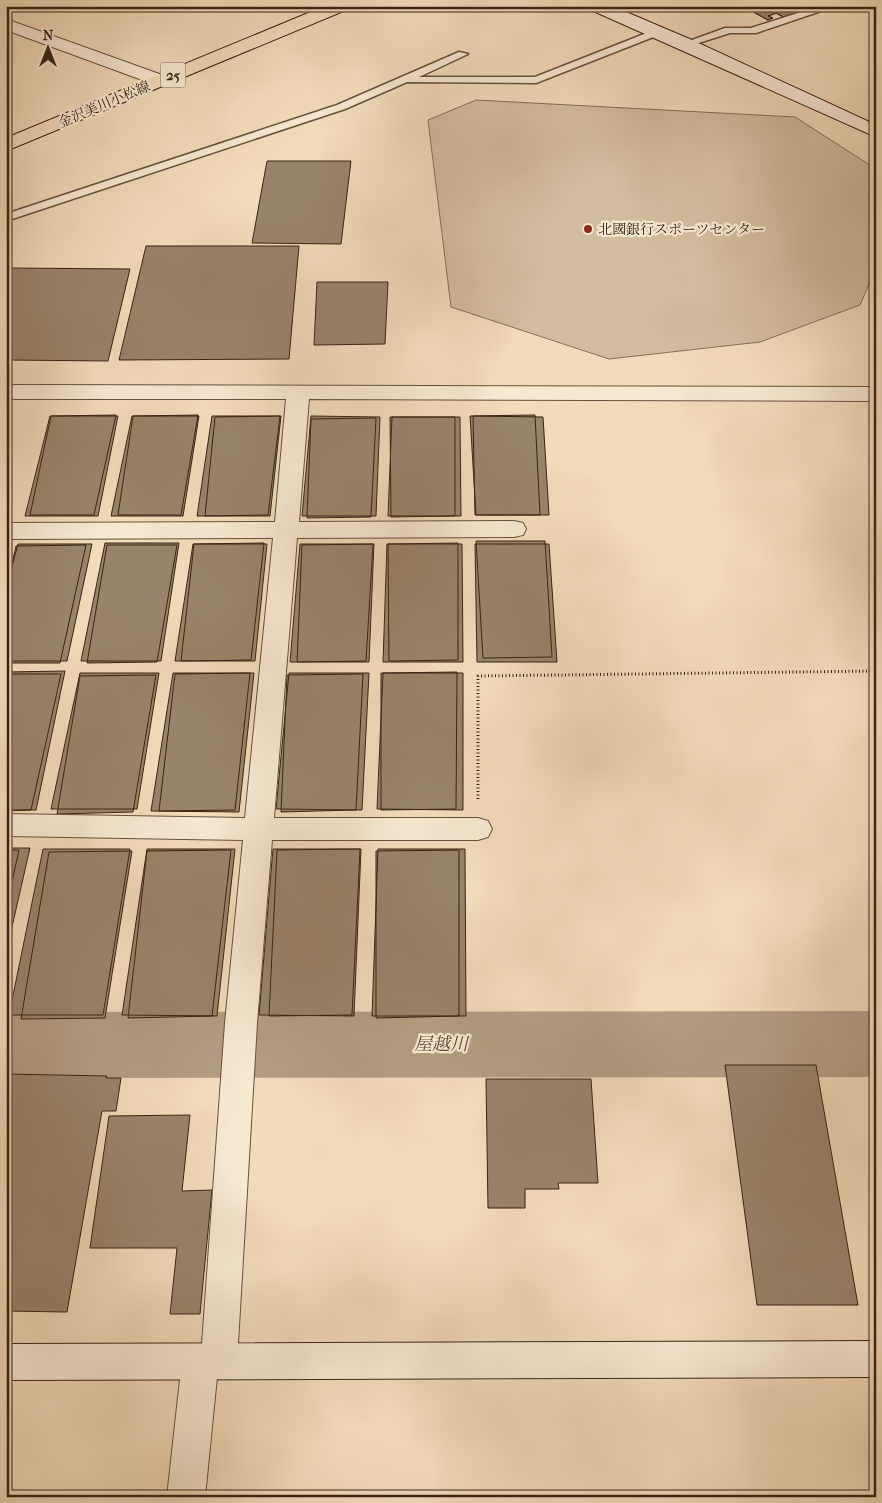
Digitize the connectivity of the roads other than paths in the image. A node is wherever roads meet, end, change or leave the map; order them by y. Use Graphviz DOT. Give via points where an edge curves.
graph roads {
  1 [pos="340,6"];
  2 [pos="597,6"];
  3 [pos="831,6"];
  4 [pos="6,24"];
  5 [pos="657,32"];
  6 [pos="686,44"];
  7 [pos="463,54"];
  8 [pos="159,80"];
  9 [pos="404,80"];
  10 [pos="876,132"];
  11 [pos="6,145"];
  12 [pos="6,218"];
  13 [pos="6,392"];
  14 [pos="298,393"];
  15 [pos="876,394"];
  16 [pos="514,529"];
  17 [pos="6,530"];
  18 [pos="286,530"];
  19 [pos="6,825"];
  20 [pos="258,829"];
  21 [pos="478,829"];
  22 [pos="876,1359"];
  23 [pos="210,1360"];
  24 [pos="6,1362"];
  25 [pos="186,1497"];
  1 -- 8 [label="main road, 金沢美川小松線 / 25"];
  2 -- 5 [label="street"];
  3 -- 6 [label="lane" via="752,32 729,30"];
  4 -- 8 [label="street"];
  5 -- 6 [label="street"];
  5 -- 9 [label="lane" via="536,80"];
  6 -- 10 [label="street"];
  7 -- 9 [label="lane"];
  8 -- 11 [label="main road, 金沢美川小松線 / 25"];
  9 -- 12 [label="lane" via="341,107"];
  13 -- 14 [label="street"];
  14 -- 15 [label="street"];
  14 -- 18 [label="street"];
  16 -- 18 [label="street"];
  17 -- 18 [label="street"];
  18 -- 20 [label="street"];
  19 -- 20 [label="street"];
  20 -- 21 [label="street"];
  20 -- 23 [label="street" via="241,1023 240,1070"];
  22 -- 23 [label="street"];
  23 -- 24 [label="street"];
  23 -- 25 [label="street"];
}
